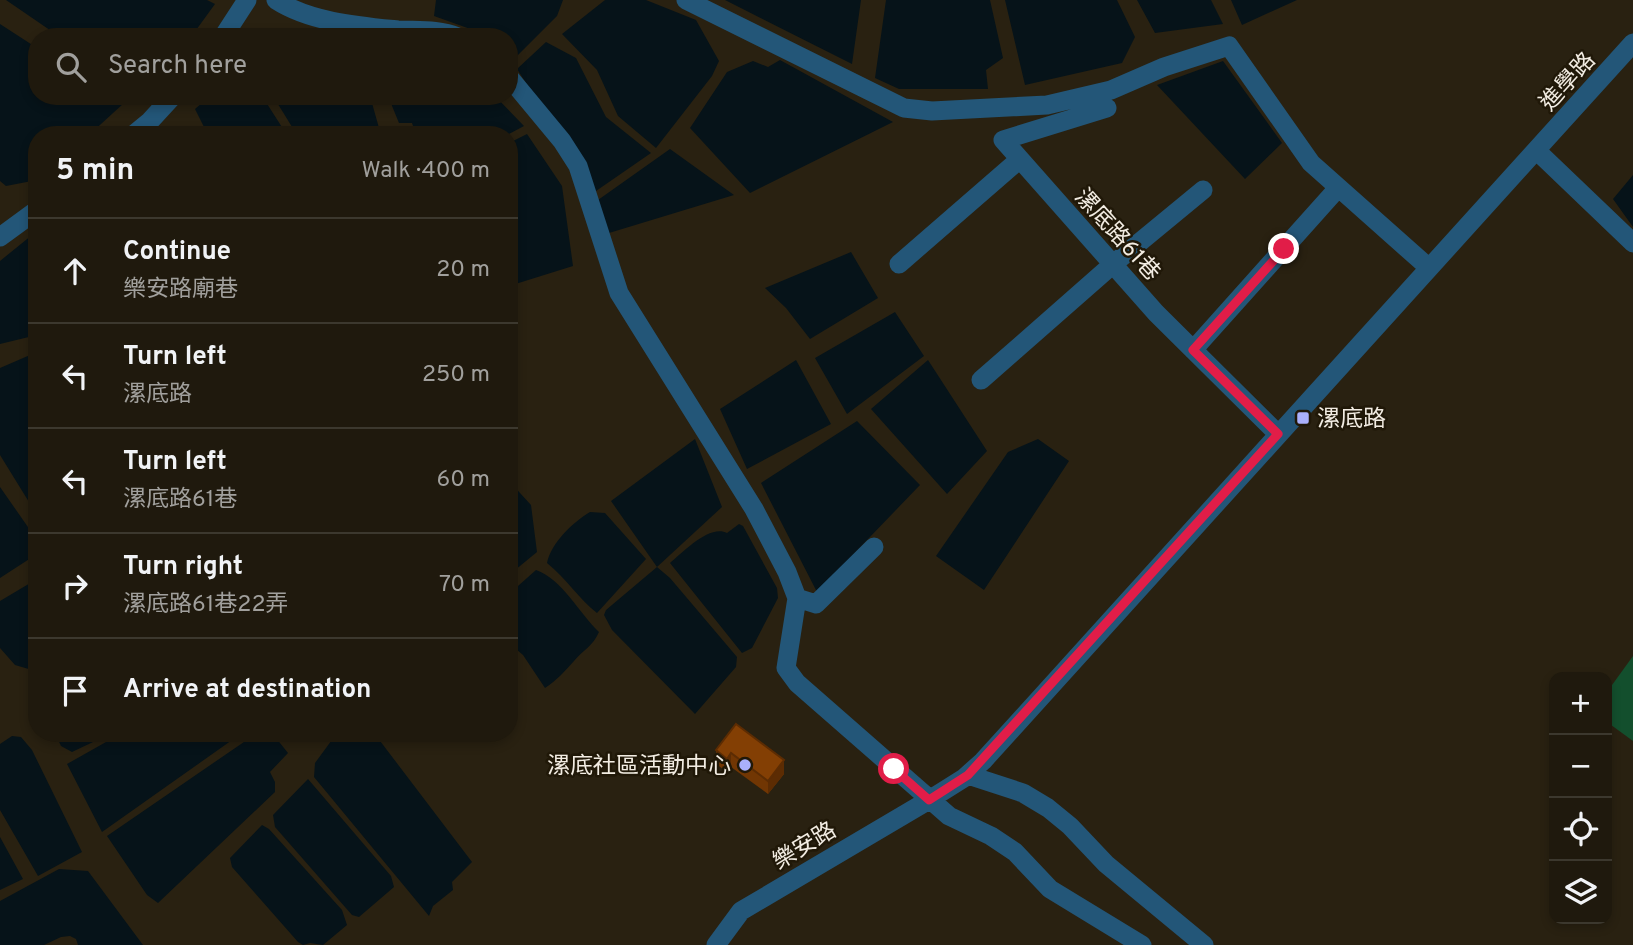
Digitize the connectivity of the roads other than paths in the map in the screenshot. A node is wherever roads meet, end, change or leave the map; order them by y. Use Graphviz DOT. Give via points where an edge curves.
graph roads {
  1 [pos="247,0"];
  2 [pos="276,0"];
  3 [pos="686,0"];
  4 [pos="229,28"];
  5 [pos="385,28"];
  6 [pos="1633,43"];
  7 [pos="518,88"];
  8 [pos="165,105"];
  9 [pos="1107,108"];
  10 [pos="144,126"];
  11 [pos="1537,151"];
  12 [pos="1020,159"];
  13 [pos="1338,188"];
  14 [pos="1203,190"];
  15 [pos="28,217"];
  16 [pos="0,237"];
  17 [pos="1633,243"];
  18 [pos="899,264"];
  19 [pos="1112,265"];
  20 [pos="1428,267"];
  21 [pos="1193,350"];
  22 [pos="981,380"];
  23 [pos="1278,434"];
  24 [pos="874,547"];
  25 [pos="797,598"];
  26 [pos="968,775"];
  27 [pos="929,800"];
  28 [pos="716,945"];
  29 [pos="1142,945"];
  30 [pos="1204,945"];
  1 -- 4 [label="street"];
  2 -- 5 [label="street" via="321,18"];
  3 -- 13 [label="street" via="904,108 932,111 1047,105 1111,90 1229,46 1311,163"];
  6 -- 11 [label="street, 進學路"];
  7 -- 25 [label="street" via="578,166 619,293 754,509"];
  8 -- 10 [label="street"];
  9 -- 12 [label="street, 漯底路61巷" via="1003,140"];
  11 -- 17 [label="street"];
  11 -- 20 [label="street"];
  12 -- 18 [label="street"];
  12 -- 19 [label="street, 漯底路61巷"];
  13 -- 20 [label="street"];
  13 -- 21 [label="street"];
  14 -- 19 [label="street"];
  15 -- 16 [label="street"];
  19 -- 21 [label="street, 漯底路61巷"];
  19 -- 22 [label="street"];
  20 -- 23 [label="street"];
  21 -- 23 [label="street, 漯底路61巷"];
  23 -- 26 [label="street"];
  24 -- 25 [label="street" via="816,604"];
  25 -- 27 [label="street" via="786,668 797,683"];
  26 -- 27 [label="street"];
  26 -- 30 [label="street" via="1023,793 1048,808 1106,864"];
  27 -- 28 [label="street, 樂安路" via="741,911"];
  27 -- 29 [label="street" via="1015,852 1050,889"];
}
